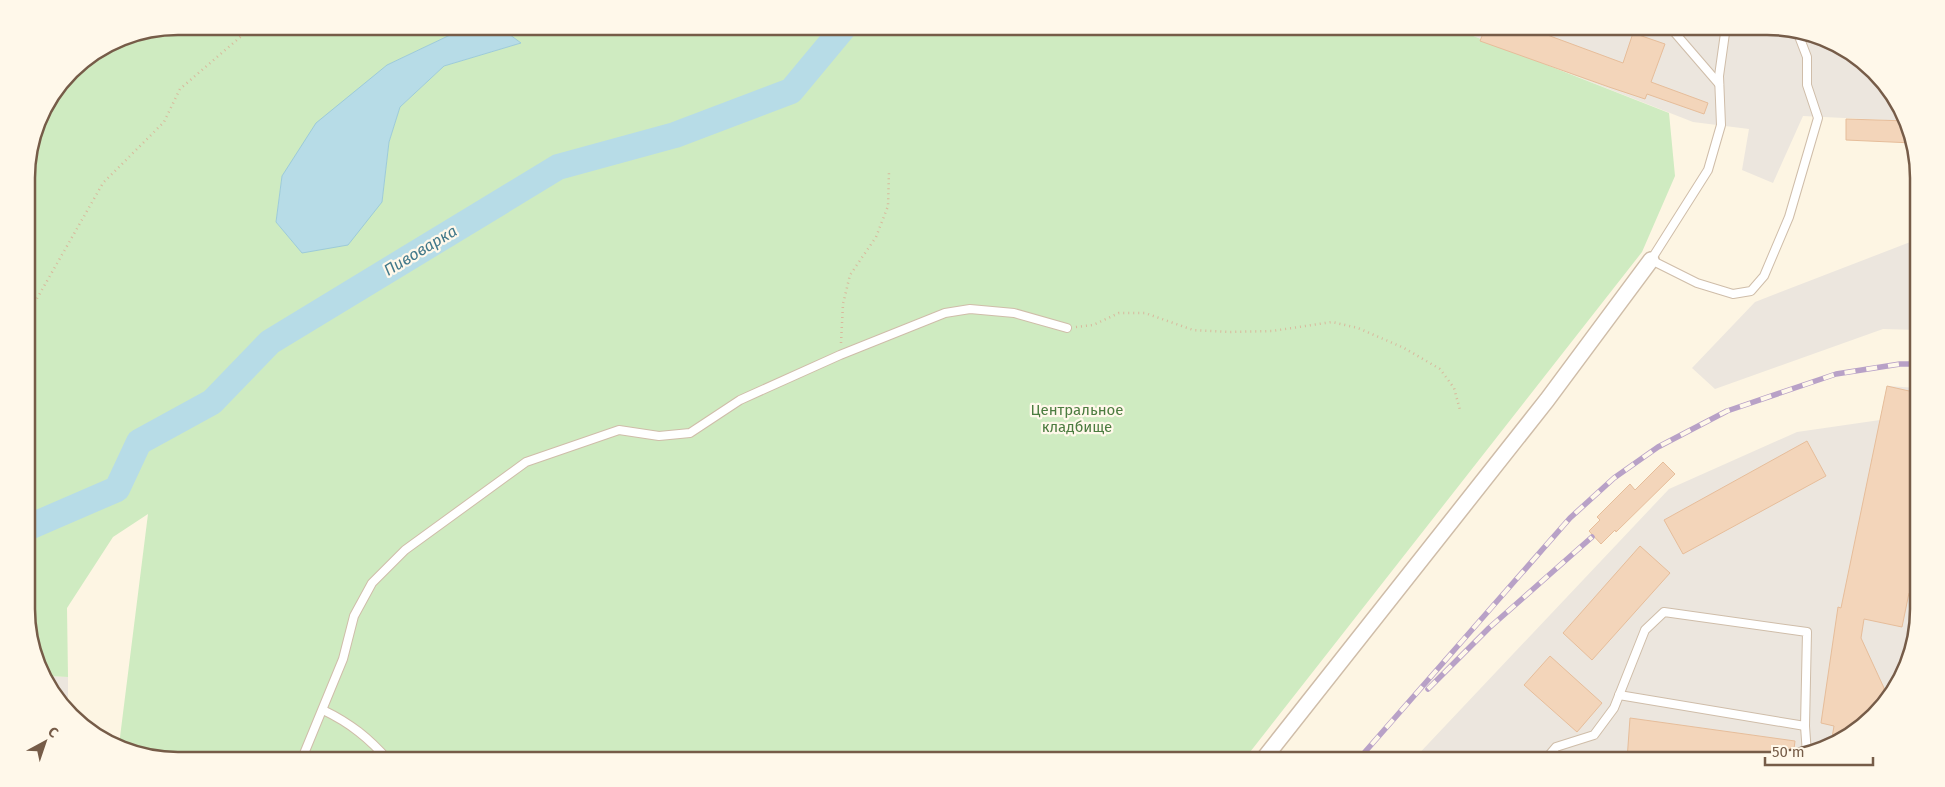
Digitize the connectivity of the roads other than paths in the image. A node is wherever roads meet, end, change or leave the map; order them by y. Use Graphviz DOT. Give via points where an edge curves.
graph roads {
  1 [pos="1677,35"];
  2 [pos="1724,35"];
  3 [pos="1800,39"];
  4 [pos="1719,84"];
  5 [pos="1651,260"];
  6 [pos="1067,328"];
  7 [pos="1620,695"];
  8 [pos="323,710"];
  9 [pos="1805,726"];
  10 [pos="1806,746"];
  11 [pos="305,752"];
  12 [pos="381,752"];
  13 [pos="1268,752"];
  14 [pos="1552,752"];
  1 -- 4 [label="lane"];
  2 -- 4 [label="lane"];
  3 -- 5 [label="lane" via="1807,57 1807,85 1818,118 1790,217 1764,276 1751,291 1733,294 1697,282"];
  4 -- 5 [label="lane" via="1721,125 1708,170"];
  5 -- 13 [label="street" via="1547,400"];
  6 -- 8 [label="lane" via="1014,313 970,309 945,313 740,400 690,433 659,436 619,430 526,462 405,550 372,583 354,616"];
  7 -- 9 [label="lane"];
  7 -- 9 [label="lane" via="1645,630 1664,612 1807,632"];
  7 -- 14 [label="lane" via="1594,735 1556,747"];
  8 -- 11 [label="lane"];
  8 -- 12 [label="lane" via="345,720"];
  9 -- 10 [label="lane"];
}
